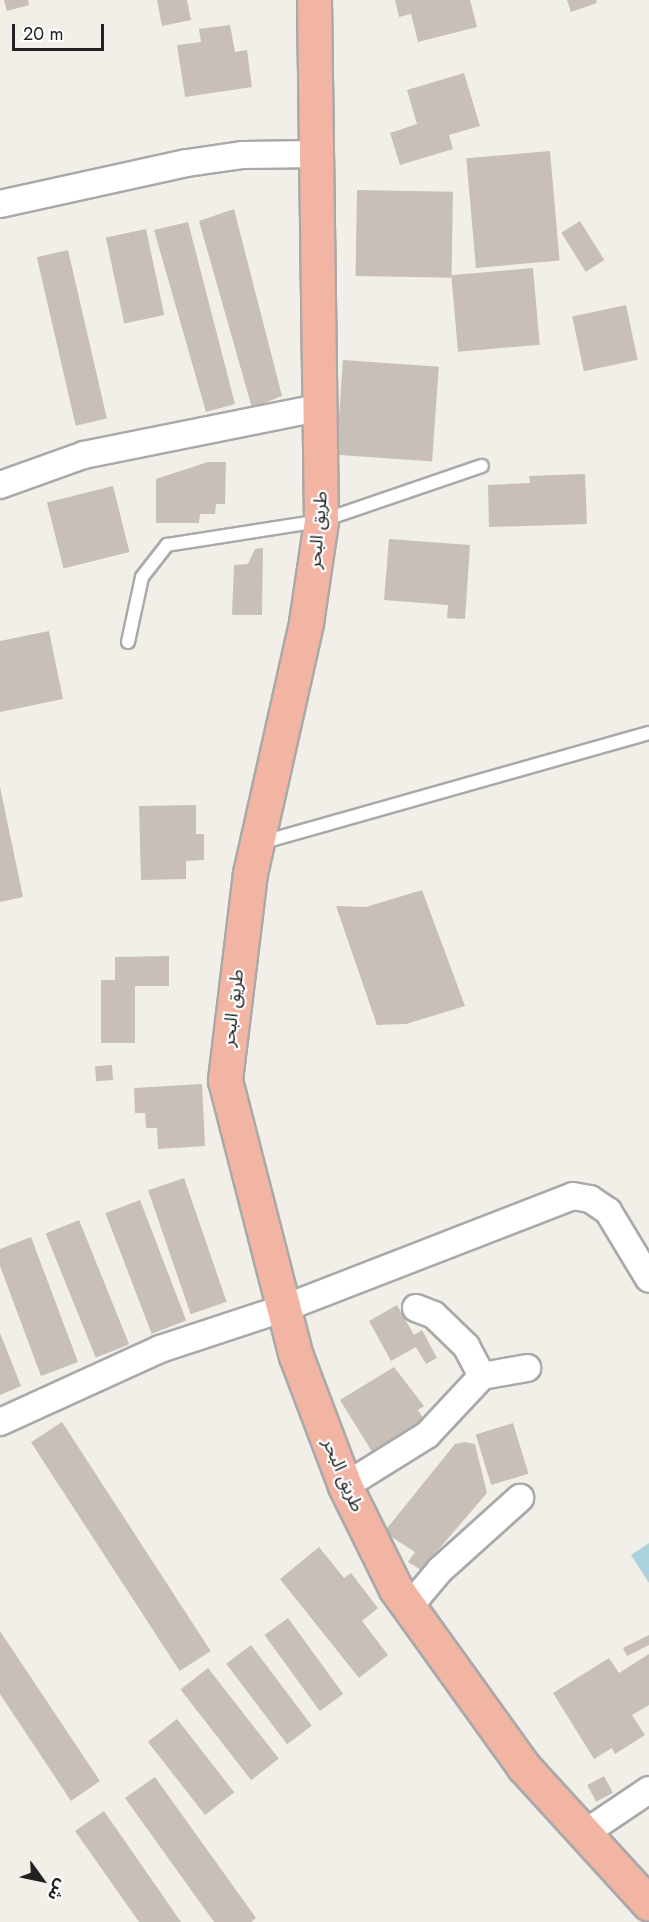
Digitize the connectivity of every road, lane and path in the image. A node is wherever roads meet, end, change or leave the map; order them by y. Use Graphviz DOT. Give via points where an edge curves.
graph roads {
  1 [pos="314,0"];
  2 [pos="317,154"];
  3 [pos="0,204"];
  4 [pos="322,407"];
  5 [pos="482,466"];
  6 [pos="0,485"];
  7 [pos="321,521"];
  8 [pos="128,642"];
  9 [pos="649,733"];
  10 [pos="256,844"];
  11 [pos="649,1279"];
  12 [pos="416,1308"];
  13 [pos="282,1309"];
  14 [pos="527,1368"];
  15 [pos="482,1376"];
  16 [pos="0,1422"];
  17 [pos="345,1486"];
  18 [pos="520,1498"];
  19 [pos="409,1607"];
  20 [pos="649,1790"];
  21 [pos="585,1833"];
  22 [pos="649,1904"];
  1 -- 2 [label="highway, طريق البحر"];
  2 -- 3 [label="street" via="243,155 187,163"];
  2 -- 4 [label="highway, طريق البحر" via="315,315"];
  4 -- 6 [label="street" via="84,455"];
  4 -- 7 [label="highway, طريق البحر"];
  5 -- 7 [label="lane"];
  7 -- 8 [label="lane" via="167,545 142,577"];
  7 -- 10 [label="highway, طريق البحر" via="306,623"];
  9 -- 10 [label="lane"];
  10 -- 13 [label="highway, طريق البحر" via="225,1080"];
  11 -- 13 [label="street" via="608,1211 590,1199 573,1196"];
  12 -- 15 [label="street" via="434,1315 466,1346"];
  13 -- 16 [label="street" via="160,1349"];
  13 -- 17 [label="highway, طريق البحر"];
  14 -- 15 [label="street"];
  15 -- 17 [label="street" via="427,1435"];
  17 -- 19 [label="highway, طريق البحر"];
  18 -- 19 [label="street" via="440,1570"];
  19 -- 21 [label="highway, طريق البحر" via="524,1767"];
  20 -- 21 [label="street"];
  21 -- 22 [label="highway, طريق البحر"];
}
